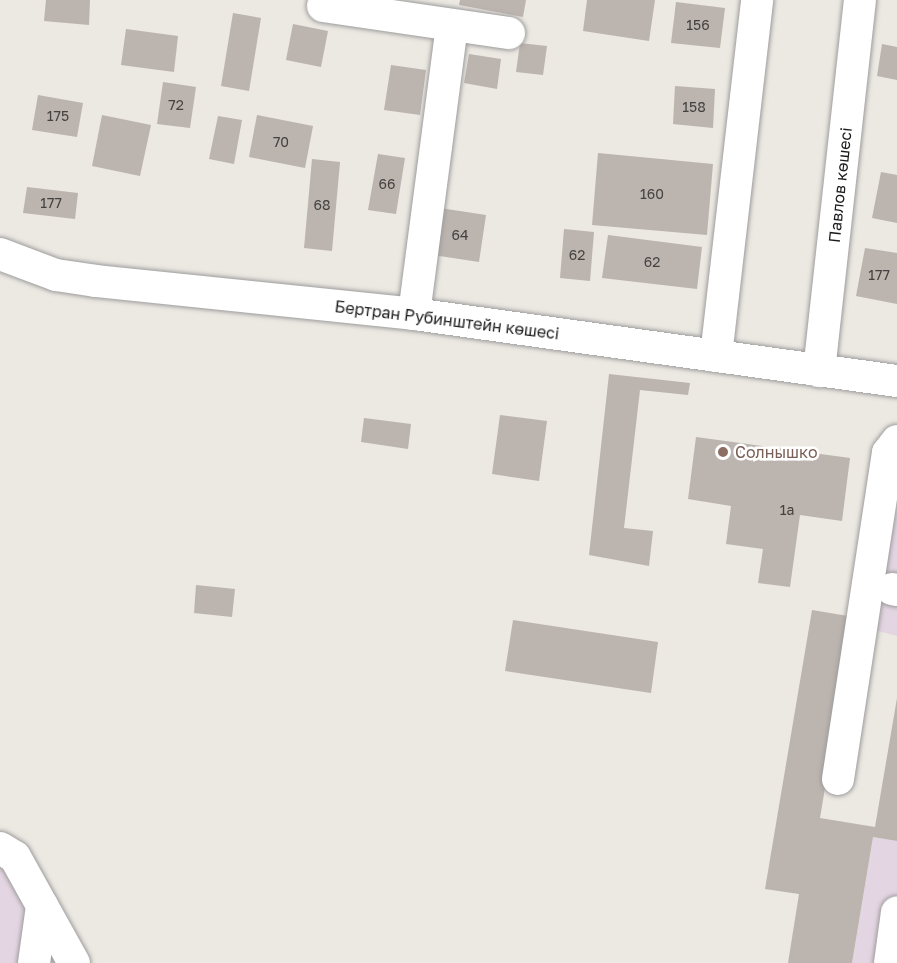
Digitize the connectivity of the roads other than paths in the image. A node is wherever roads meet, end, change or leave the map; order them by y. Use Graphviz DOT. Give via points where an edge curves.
graph roads {
  1 [pos="757,0"];
  2 [pos="860,0"];
  3 [pos="323,6"];
  4 [pos="452,25"];
  5 [pos="509,33"];
  6 [pos="0,254"];
  7 [pos="414,314"];
  8 [pos="716,356"];
  9 [pos="819,371"];
  10 [pos="897,381"];
  11 [pos="897,441"];
  12 [pos="838,779"];
  13 [pos="0,848"];
  14 [pos="42,906"];
  15 [pos="897,912"];
  16 [pos="34,963"];
  17 [pos="74,963"];
  18 [pos="890,963"];
  1 -- 8 [label="street"];
  2 -- 9 [label="street, Павлов көшесі"];
  3 -- 4 [label="street"];
  4 -- 5 [label="street"];
  4 -- 7 [label="street"];
  6 -- 7 [label="street, Бертран Рубинштейн көшесі" via="56,275"];
  7 -- 8 [label="street, Бертран Рубинштейн көшесі"];
  8 -- 9 [label="street, Бертран Рубинштейн көшесі"];
  9 -- 10 [label="street, Бертран Рубинштейн көшесі"];
  11 -- 12 [label="street" via="888,453"];
  13 -- 14 [label="street" via="15,857"];
  14 -- 16 [label="street"];
  14 -- 17 [label="street"];
  15 -- 18 [label="street"];
}
